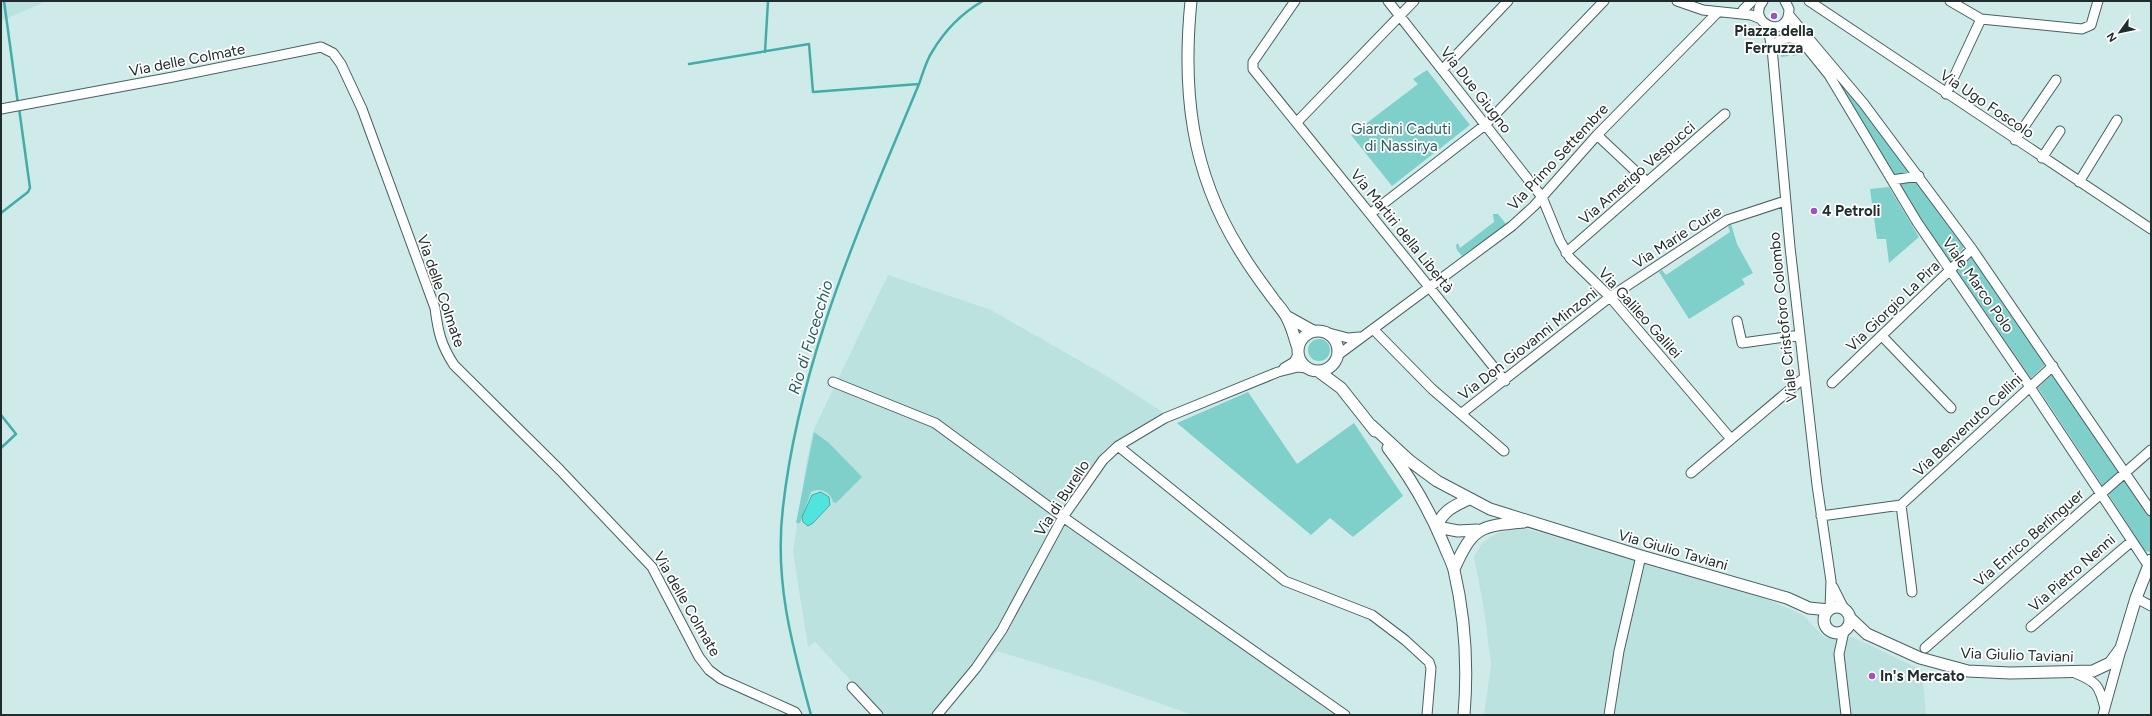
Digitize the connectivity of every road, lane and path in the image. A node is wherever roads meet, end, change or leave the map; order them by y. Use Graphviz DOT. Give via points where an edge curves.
graph roads {
  1 [pos="1191,1"];
  2 [pos="1295,1"];
  3 [pos="1388,1"];
  4 [pos="1414,1"];
  5 [pos="1508,1"];
  6 [pos="1604,1"];
  7 [pos="1677,1"];
  8 [pos="1809,1"];
  9 [pos="1950,1"];
  10 [pos="2098,1"];
  11 [pos="1759,2"];
  12 [pos="1789,6"];
  13 [pos="1703,10"];
  14 [pos="1717,13"];
  15 [pos="1727,13"];
  16 [pos="1400,16"];
  17 [pos="1981,19"];
  18 [pos="1764,22"];
  19 [pos="1780,26"];
  20 [pos="1695,33"];
  21 [pos="1799,40"];
  22 [pos="1772,48"];
  23 [pos="1442,70"];
  24 [pos="2056,80"];
  25 [pos="1946,94"];
  26 [pos="1,109"];
  27 [pos="1725,114"];
  28 [pos="2117,120"];
  29 [pos="1297,122"];
  30 [pos="1485,125"];
  31 [pos="2060,131"];
  32 [pos="1597,135"];
  33 [pos="2015,140"];
  34 [pos="2042,158"];
  35 [pos="1919,176"];
  36 [pos="1892,180"];
  37 [pos="1647,182"];
  38 [pos="2079,182"];
  39 [pos="1542,197"];
  40 [pos="1785,201"];
  41 [pos="1370,214"];
  42 [pos="2151,229"];
  43 [pos="1972,249"];
  44 [pos="1566,253"];
  45 [pos="1950,270"];
  46 [pos="1429,287"];
  47 [pos="1610,297"];
  48 [pos="1286,316"];
  49 [pos="1737,321"];
  50 [pos="1373,329"];
  51 [pos="1313,331"];
  52 [pos="1325,332"];
  53 [pos="1800,335"];
  54 [pos="1882,336"];
  55 [pos="1360,337"];
  56 [pos="1298,351"];
  57 [pos="1337,358"];
  58 [pos="2053,366"];
  59 [pos="1307,368"];
  60 [pos="1318,371"];
  61 [pos="1278,372"];
  62 [pos="1805,377"];
  63 [pos="1505,381"];
  64 [pos="832,382"];
  65 [pos="1832,383"];
  66 [pos="2030,387"];
  67 [pos="1341,388"];
  68 [pos="1951,408"];
  69 [pos="1462,413"];
  70 [pos="1371,425"];
  71 [pos="1731,439"];
  72 [pos="1118,446"];
  73 [pos="2151,450"];
  74 [pos="1504,451"];
  75 [pos="2125,472"];
  76 [pos="1691,473"];
  77 [pos="2101,494"];
  78 [pos="1469,499"];
  79 [pos="1901,505"];
  80 [pos="2151,511"];
  81 [pos="1821,516"];
  82 [pos="1063,517"];
  83 [pos="1529,522"];
  84 [pos="1436,527"];
  85 [pos="1477,530"];
  86 [pos="2132,540"];
  87 [pos="1641,556"];
  88 [pos="2150,563"];
  89 [pos="1454,569"];
  90 [pos="1831,581"];
  91 [pos="1912,592"];
  92 [pos="2136,598"];
  93 [pos="2151,606"];
  94 [pos="1809,608"];
  95 [pos="1829,610"];
  96 [pos="1847,613"];
  97 [pos="1826,626"];
  98 [pos="2031,627"];
  99 [pos="1844,631"];
  100 [pos="1862,632"];
  101 [pos="1925,648"];
  102 [pos="2121,648"];
  103 [pos="2075,673"];
  104 [pos="852,687"];
  105 [pos="2104,712"];
  106 [pos="797,715"];
  107 [pos="878,715"];
  108 [pos="938,715"];
  109 [pos="1345,715"];
  110 [pos="1427,715"];
  111 [pos="1464,715"];
  112 [pos="1609,715"];
  113 [pos="1846,715"];
  1 -- 48 [label="main road" via="1188,92 1195,139 1204,174 1239,249"];
  2 -- 29 [label="street, Via Martiri della Libertà" via="1252,66"];
  3 -- 16 [label="street, Via Due Giugno"];
  4 -- 16 [label="street"];
  5 -- 23 [label="street"];
  6 -- 30 [label="street"];
  7 -- 13 [label="street"];
  8 -- 25 [label="street, Via Ugo Foscolo"];
  9 -- 17 [label="street"];
  10 -- 17 [label="street" via="2091,25 2082,29"];
  11 -- 15 [label="street" via="1743,10"];
  11 -- 18 [label="street"];
  12 -- 19 [label="street"];
  12 -- 35 [label="street, Viale Marco Polo"];
  13 -- 14 [label="street"];
  13 -- 20 [label="street, Via Primo Settembre"];
  14 -- 15 [label="street"];
  14 -- 20 [label="street, Via Primo Settembre"];
  15 -- 18 [label="street" via="1751,15"];
  16 -- 23 [label="street, Via Due Giugno"];
  16 -- 29 [label="street"];
  17 -- 25 [label="street"];
  18 -- 19 [label="street"];
  18 -- 22 [label="street, Viale Cristoforo Colombo"];
  19 -- 21 [label="street, Viale Marco Polo"];
  19 -- 22 [label="street, Viale Cristoforo Colombo"];
  20 -- 32 [label="street, Via Primo Settembre"];
  21 -- 22 [label="street" via="1781,39"];
  21 -- 36 [label="street, Viale Marco Polo" via="1829,75"];
  22 -- 40 [label="street, Viale Cristoforo Colombo"];
  23 -- 30 [label="street, Via Due Giugno"];
  24 -- 33 [label="street"];
  25 -- 33 [label="street, Via Ugo Foscolo"];
  26 -- 106 [label="street, Via delle Colmate" via="320,47 333,54 342,64 362,109 435,308 438,334 443,348 454,365 652,566 699,657 709,670 721,679 796,712"];
  27 -- 37 [label="street, Via Amerigo Vespucci"];
  28 -- 38 [label="street"];
  29 -- 41 [label="street, Via Martiri della Libertà"];
  30 -- 39 [label="street, Via Due Giugno"];
  30 -- 41 [label="street"];
  31 -- 34 [label="street"];
  32 -- 37 [label="street"];
  32 -- 39 [label="street, Via Primo Settembre"];
  33 -- 34 [label="street, Via Ugo Foscolo"];
  34 -- 38 [label="street, Via Ugo Foscolo"];
  35 -- 36 [label="street"];
  35 -- 43 [label="street, Viale Marco Polo"];
  36 -- 45 [label="street, Viale Marco Polo"];
  37 -- 44 [label="street, Via Amerigo Vespucci"];
  38 -- 42 [label="street, Via Ugo Foscolo"];
  39 -- 44 [label="street, Via Galileo Galilei"];
  39 -- 46 [label="street, Via Primo Settembre" via="1512,226"];
  40 -- 47 [label="street, Via Marie Curie" via="1727,220"];
  40 -- 53 [label="street, Viale Cristoforo Colombo"];
  41 -- 46 [label="street, Via Martiri della Libertà"];
  43 -- 45 [label="street, Via Giorgio La Pira"];
  43 -- 58 [label="street, Viale Marco Polo"];
  44 -- 47 [label="street, Via Galileo Galilei"];
  45 -- 54 [label="street, Via Giorgio La Pira"];
  45 -- 66 [label="street, Viale Marco Polo"];
  46 -- 50 [label="street"];
  46 -- 63 [label="street, Via Martiri della Libertà"];
  47 -- 63 [label="street, Via Don Giovanni Minzoni"];
  47 -- 71 [label="street, Via Galileo Galilei"];
  48 -- 51 [label="main road"];
  48 -- 56 [label="main road"];
  49 -- 53 [label="street" via="1742,343"];
  50 -- 55 [label="street"];
  50 -- 69 [label="street, Via Don Giovanni Minzoni" via="1432,389"];
  51 -- 52 [label="main road"];
  51 -- 56 [label="main road" via="1303,337"];
  52 -- 55 [label="street" via="1343,338"];
  52 -- 57 [label="main road" via="1335,340"];
  53 -- 62 [label="street, Viale Cristoforo Colombo"];
  54 -- 65 [label="street, Via Giorgio La Pira"];
  54 -- 68 [label="street"];
  55 -- 57 [label="street"];
  56 -- 59 [label="main road" via="1301,362"];
  56 -- 61 [label="street, Via di Burello" via="1294,362"];
  57 -- 60 [label="main road" via="1328,368"];
  57 -- 67 [label="main road" via="1335,368"];
  58 -- 66 [label="street, Via Benvenuto Cellini"];
  58 -- 75 [label="street, Viale Marco Polo"];
  59 -- 60 [label="main road"];
  59 -- 61 [label="street, Via di Burello" via="1298,367"];
  60 -- 67 [label="main road"];
  61 -- 72 [label="street, Via di Burello" via="1165,418"];
  62 -- 71 [label="street"];
  62 -- 81 [label="street, Viale Cristoforo Colombo"];
  63 -- 69 [label="street, Via Don Giovanni Minzoni"];
  64 -- 82 [label="street" via="935,423"];
  66 -- 77 [label="street, Viale Marco Polo"];
  66 -- 79 [label="street, Via Benvenuto Cellini"];
  67 -- 70 [label="main road"];
  69 -- 74 [label="street, Via Don Giovanni Minzoni"];
  70 -- 78 [label="main road, Via Giulio Taviani" via="1436,481"];
  70 -- 84 [label="main road" via="1408,474"];
  71 -- 76 [label="street"];
  72 -- 82 [label="street, Via di Burello" via="1103,460"];
  72 -- 110 [label="street" via="1285,581 1372,615 1405,640 1429,662 1431,668"];
  73 -- 75 [label="street, Via Enrico Berlinguer"];
  75 -- 77 [label="street, Via Enrico Berlinguer"];
  75 -- 80 [label="street, Viale Marco Polo"];
  77 -- 86 [label="street, Viale Marco Polo"];
  77 -- 101 [label="street, Via Enrico Berlinguer"];
  78 -- 83 [label="main road, Via Giulio Taviani"];
  78 -- 84 [label="main road" via="1448,510 1440,517"];
  79 -- 81 [label="street"];
  79 -- 91 [label="street"];
  81 -- 90 [label="street, Viale Cristoforo Colombo"];
  82 -- 108 [label="street, Via di Burello" via="1002,630 976,668"];
  82 -- 109 [label="street"];
  83 -- 85 [label="main road, Via Giulio Taviani" via="1494,525"];
  83 -- 87 [label="main road, Via Giulio Taviani"];
  84 -- 85 [label="main road, Via Giulio Taviani" via="1458,531"];
  84 -- 89 [label="main road"];
  85 -- 89 [label="main road" via="1464,547"];
  86 -- 88 [label="street, Viale Marco Polo"];
  86 -- 98 [label="street, Via Pietro Nenni"];
  87 -- 94 [label="main road, Via Giulio Taviani" via="1787,598"];
  87 -- 112 [label="street" via="1619,651"];
  88 -- 92 [label="main road"];
  89 -- 111 [label="main road" via="1466,663"];
  90 -- 95 [label="street, Viale Cristoforo Colombo"];
  90 -- 96 [label="street, Viale Cristoforo Colombo" via="1836,596"];
  92 -- 93 [label="street"];
  92 -- 102 [label="main road"];
  94 -- 95 [label="main road, Via Giulio Taviani"];
  94 -- 97 [label="main road, Via Giulio Taviani"];
  95 -- 96 [label="main road" via="1836,607"];
  95 -- 97 [label="main road, Viale Cristoforo Colombo" via="1824,619"];
  96 -- 99 [label="main road" via="1850,623"];
  96 -- 100 [label="main road, Via Giulio Taviani"];
  97 -- 99 [label="main road" via="1833,632"];
  99 -- 100 [label="main road, Via Giulio Taviani"];
  99 -- 113 [label="street" via="1838,654"];
  100 -- 103 [label="main road, Via Giulio Taviani" via="1920,658 1968,671"];
  102 -- 103 [label="main road, Via Giulio Taviani" via="2105,667"];
  102 -- 105 [label="street"];
  103 -- 105 [label="street" via="2096,684"];
  104 -- 107 [label="street"];
}
